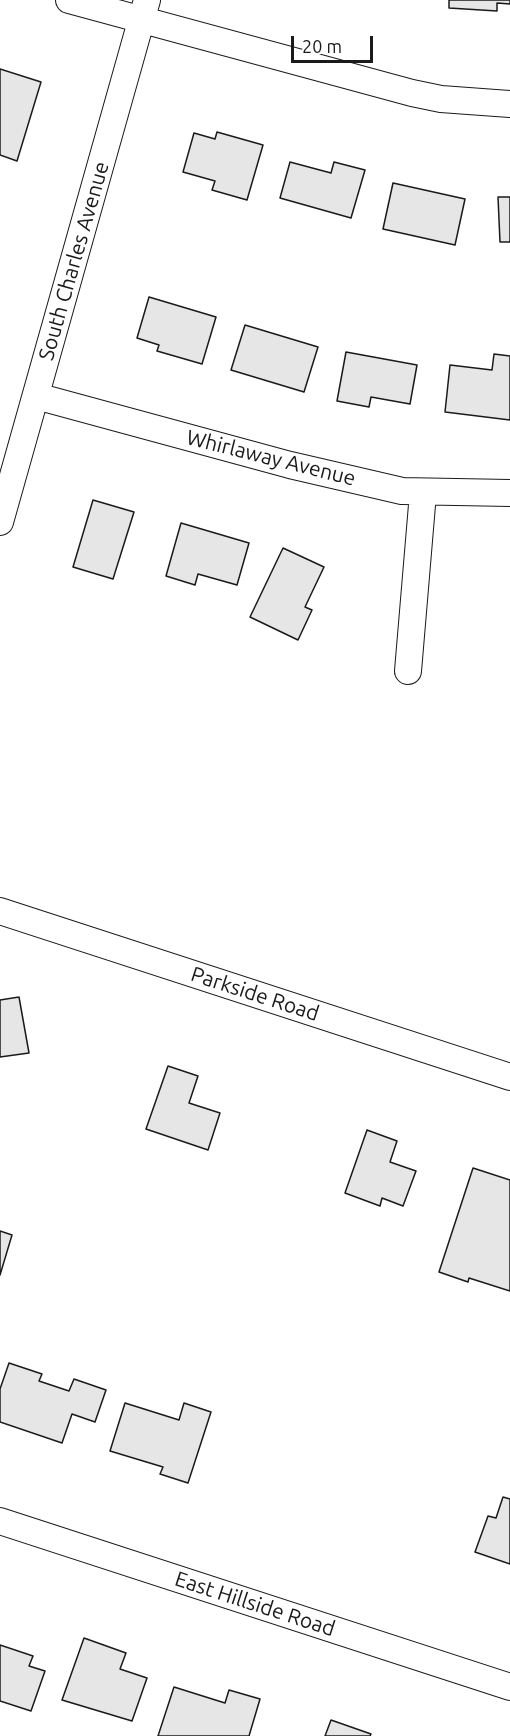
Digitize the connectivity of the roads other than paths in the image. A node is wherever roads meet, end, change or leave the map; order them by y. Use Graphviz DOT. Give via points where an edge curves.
graph roads {
  1 [pos="69,0"];
  2 [pos="144,10"];
  3 [pos="510,104"];
  4 [pos="36,396"];
  5 [pos="423,493"];
  6 [pos="510,493"];
  7 [pos="0,522"];
  8 [pos="408,672"];
  9 [pos="0,911"];
  10 [pos="510,1077"];
  11 [pos="0,1521"];
  12 [pos="510,1687"];
  1 -- 2 [label="street"];
  2 -- 3 [label="street" via="412,93"];
  2 -- 4 [label="street, South Charles Avenue"];
  4 -- 5 [label="street, Whirlaway Avenue" via="290,465"];
  4 -- 7 [label="street, South Charles Avenue"];
  5 -- 6 [label="street, Whirlaway Avenue"];
  5 -- 8 [label="street"];
  9 -- 10 [label="street, Parkside Road"];
  11 -- 12 [label="street, East Hillside Road"];
}
